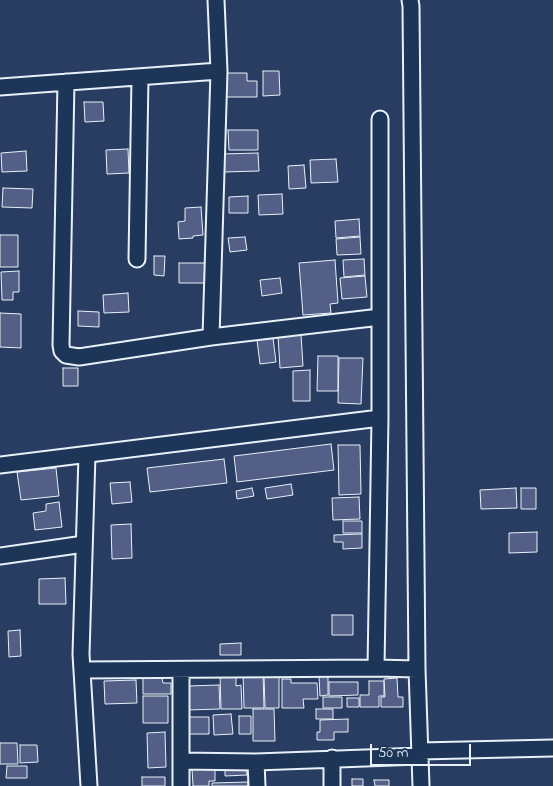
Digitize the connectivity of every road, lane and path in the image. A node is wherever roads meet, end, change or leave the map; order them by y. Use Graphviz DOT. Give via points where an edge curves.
graph roads {
  1 [pos="216,0"];
  2 [pos="410,0"];
  3 [pos="219,71"];
  4 [pos="140,77"];
  5 [pos="66,82"];
  6 [pos="0,87"];
  7 [pos="380,119"];
  8 [pos="137,258"];
  9 [pos="380,317"];
  10 [pos="211,337"];
  11 [pos="380,418"];
  12 [pos="86,455"];
  13 [pos="0,465"];
  14 [pos="84,544"];
  15 [pos="0,556"];
  16 [pos="376,668"];
  17 [pos="417,669"];
  18 [pos="83,670"];
  19 [pos="181,670"];
  20 [pos="553,748"];
  21 [pos="420,754"];
  22 [pos="332,758"];
  23 [pos="181,761"];
  24 [pos="256,762"];
  25 [pos="89,786"];
  26 [pos="181,786"];
  27 [pos="257,786"];
  28 [pos="332,786"];
  29 [pos="421,786"];
  1 -- 3 [label="street"];
  2 -- 17 [label="street"];
  3 -- 4 [label="street"];
  3 -- 10 [label="street"];
  4 -- 5 [label="street"];
  4 -- 8 [label="street"];
  5 -- 6 [label="street"];
  5 -- 10 [label="street" via="62,351 79,357"];
  7 -- 9 [label="street"];
  9 -- 10 [label="street"];
  9 -- 11 [label="street"];
  11 -- 12 [label="street"];
  11 -- 16 [label="street"];
  12 -- 13 [label="street"];
  12 -- 14 [label="street"];
  14 -- 15 [label="street"];
  14 -- 18 [label="street"];
  16 -- 17 [label="street"];
  16 -- 19 [label="street"];
  17 -- 21 [label="street"];
  18 -- 19 [label="street"];
  18 -- 25 [label="street"];
  19 -- 23 [label="street"];
  20 -- 21 [label="street"];
  21 -- 22 [label="street"];
  21 -- 29 [label="street"];
  22 -- 24 [label="street"];
  22 -- 28 [label="street"];
  23 -- 24 [label="street"];
  23 -- 26 [label="street"];
  24 -- 27 [label="street"];
}
